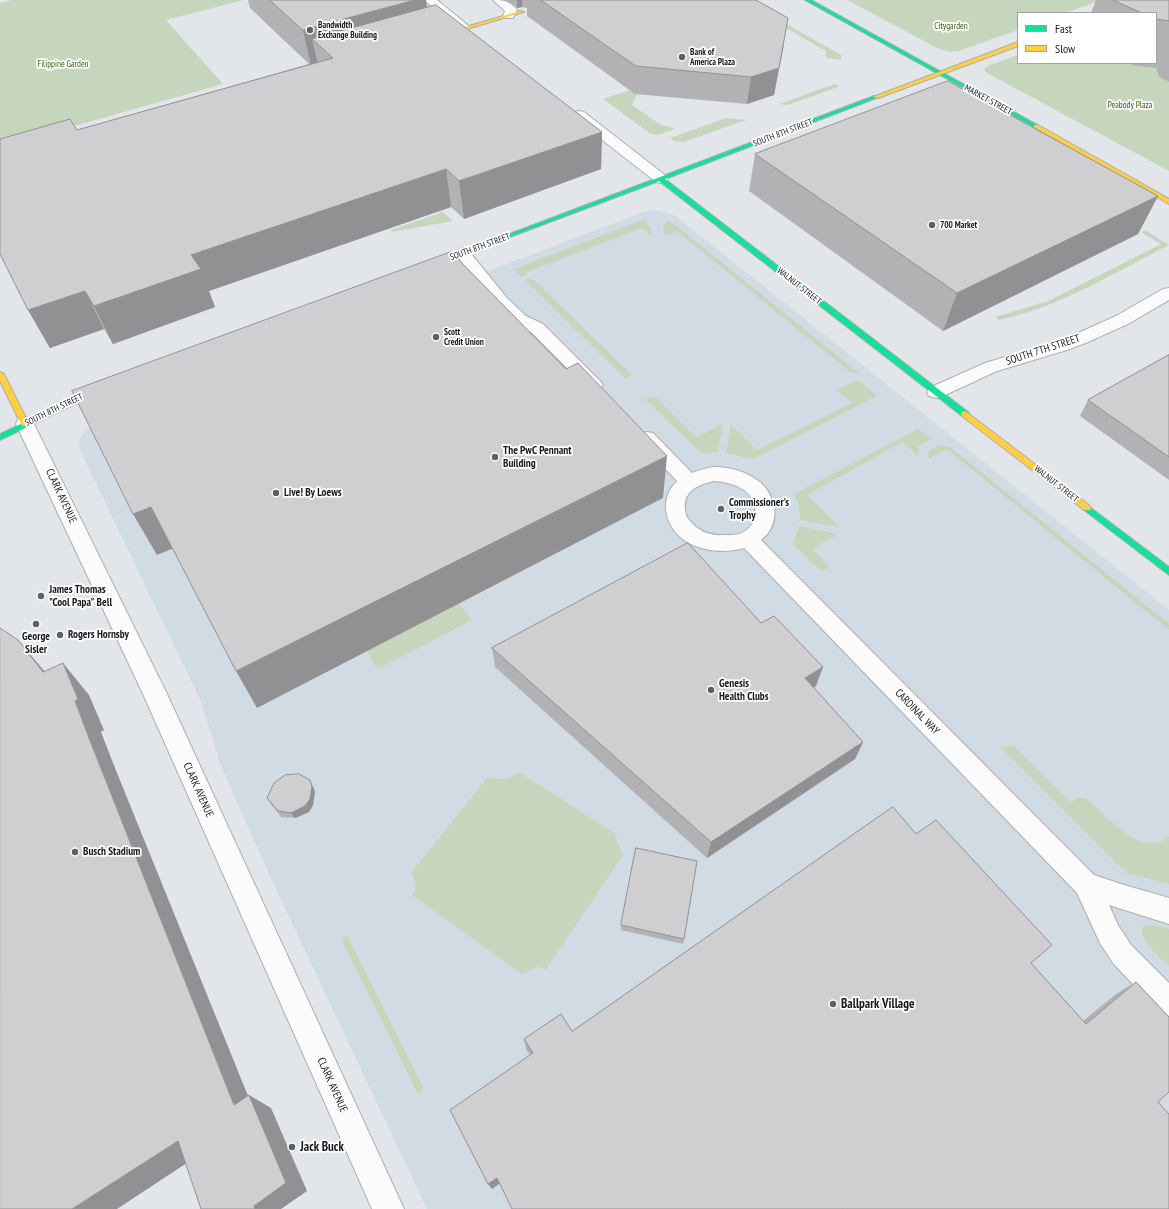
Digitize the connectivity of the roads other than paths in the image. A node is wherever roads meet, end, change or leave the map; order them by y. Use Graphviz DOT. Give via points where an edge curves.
graph roads {
  1 [pos="430,0"];
  2 [pos="499,0"];
  3 [pos="807,0"];
  4 [pos="522,12"];
  5 [pos="509,16"];
  6 [pos="466,28"];
  7 [pos="478,38"];
  8 [pos="426,39"];
  9 [pos="1017,44"];
  10 [pos="941,73"];
  11 [pos="567,106"];
  12 [pos="662,179"];
  13 [pos="1169,202"];
  14 [pos="463,253"];
  15 [pos="420,269"];
  16 [pos="1169,293"];
  17 [pos="0,374"];
  18 [pos="112,384"];
  19 [pos="936,392"];
  20 [pos="603,395"];
  21 [pos="25,424"];
  22 [pos="635,426"];
  23 [pos="0,437"];
  24 [pos="689,481"];
  25 [pos="748,539"];
  26 [pos="1169,572"];
  27 [pos="1086,884"];
  28 [pos="1169,910"];
  29 [pos="1169,1002"];
  30 [pos="388,1209"];
  1 -- 6 [label="street"];
  2 -- 5 [label="lane" via="511,10"];
  3 -- 10 [label="main road, MARKET STREET"];
  4 -- 5 [label="main road"];
  5 -- 6 [label="main road"];
  6 -- 7 [label="street"];
  6 -- 8 [label="main road"];
  9 -- 10 [label="main road, SOUTH 8TH STREET"];
  10 -- 12 [label="main road, SOUTH 8TH STREET"];
  10 -- 13 [label="main road, MARKET STREET"];
  11 -- 12 [label="street, WALNUT STREET"];
  12 -- 14 [label="main road, SOUTH 8TH STREET"];
  12 -- 19 [label="main road, WALNUT STREET"];
  14 -- 15 [label="main road, SOUTH 8TH STREET"];
  14 -- 20 [label="lane" via="501,302 520,320 537,328"];
  16 -- 19 [label="street, SOUTH 7TH STREET" via="1122,320 1087,336 992,367"];
  17 -- 21 [label="main road, CLARK AVENUE"];
  18 -- 21 [label="main road, SOUTH 8TH STREET"];
  19 -- 26 [label="main road, WALNUT STREET"];
  21 -- 23 [label="main road, SOUTH 8TH STREET"];
  21 -- 30 [label="street, CLARK AVENUE" via="158,701"];
  22 -- 24 [label="lane"];
  24 -- 25 [label="lane" via="674,500 674,511 679,523 689,533 718,544"];
  24 -- 25 [label="lane" via="715,474 742,480 754,488 764,503 765,520 759,531"];
  25 -- 27 [label="lane, CARDINAL WAY"];
  27 -- 28 [label="lane, CARDINAL WAY"];
  27 -- 29 [label="lane, CARDINAL WAY" via="1109,934 1122,954"];
}
